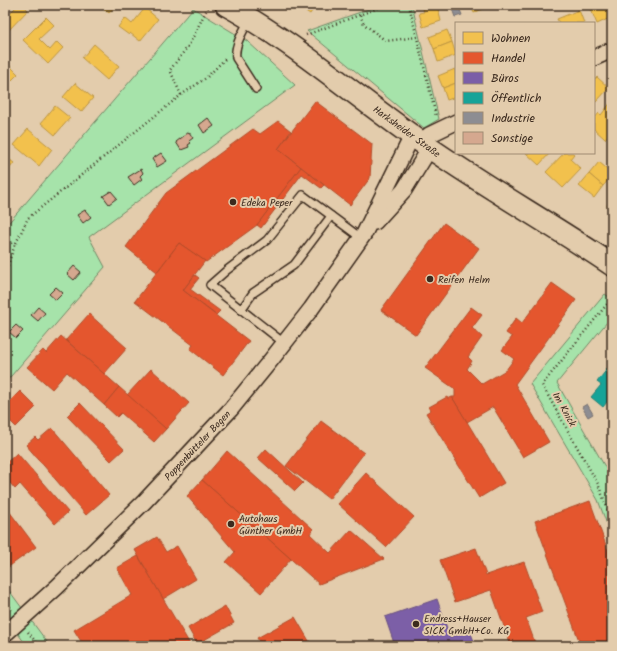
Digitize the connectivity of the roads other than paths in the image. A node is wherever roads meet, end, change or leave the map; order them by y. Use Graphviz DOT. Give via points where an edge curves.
graph roads {
  1 [pos="226,5"];
  2 [pos="251,18"];
  3 [pos="612,50"];
  4 [pos="595,58"];
  5 [pos="256,89"];
  6 [pos="455,123"];
  7 [pos="426,139"];
  8 [pos="331,216"];
  9 [pos="362,236"];
  10 [pos="612,265"];
  11 [pos="241,310"];
  12 [pos="284,343"];
  13 [pos="5,634"];
  1 -- 2 [label="main road, Harksheider Straße"];
  2 -- 5 [label="lane" via="238,43 236,58"];
  2 -- 7 [label="main road, Harksheider Straße"];
  3 -- 4 [label="street"];
  6 -- 7 [label="street"];
  7 -- 9 [label="street, Poppenbütteler Bogen"];
  7 -- 9 [label="street, Poppenbütteler Bogen" via="404,190"];
  7 -- 10 [label="main road, Harksheider Straße"];
  8 -- 9 [label="lane"];
  8 -- 11 [label="lane" via="294,265 253,293"];
  8 -- 11 [label="lane" via="303,195 267,240 210,285"];
  9 -- 12 [label="street, Poppenbütteler Bogen"];
  11 -- 12 [label="lane"];
  12 -- 13 [label="street, Poppenbütteler Bogen" via="231,409 144,502"];
}
